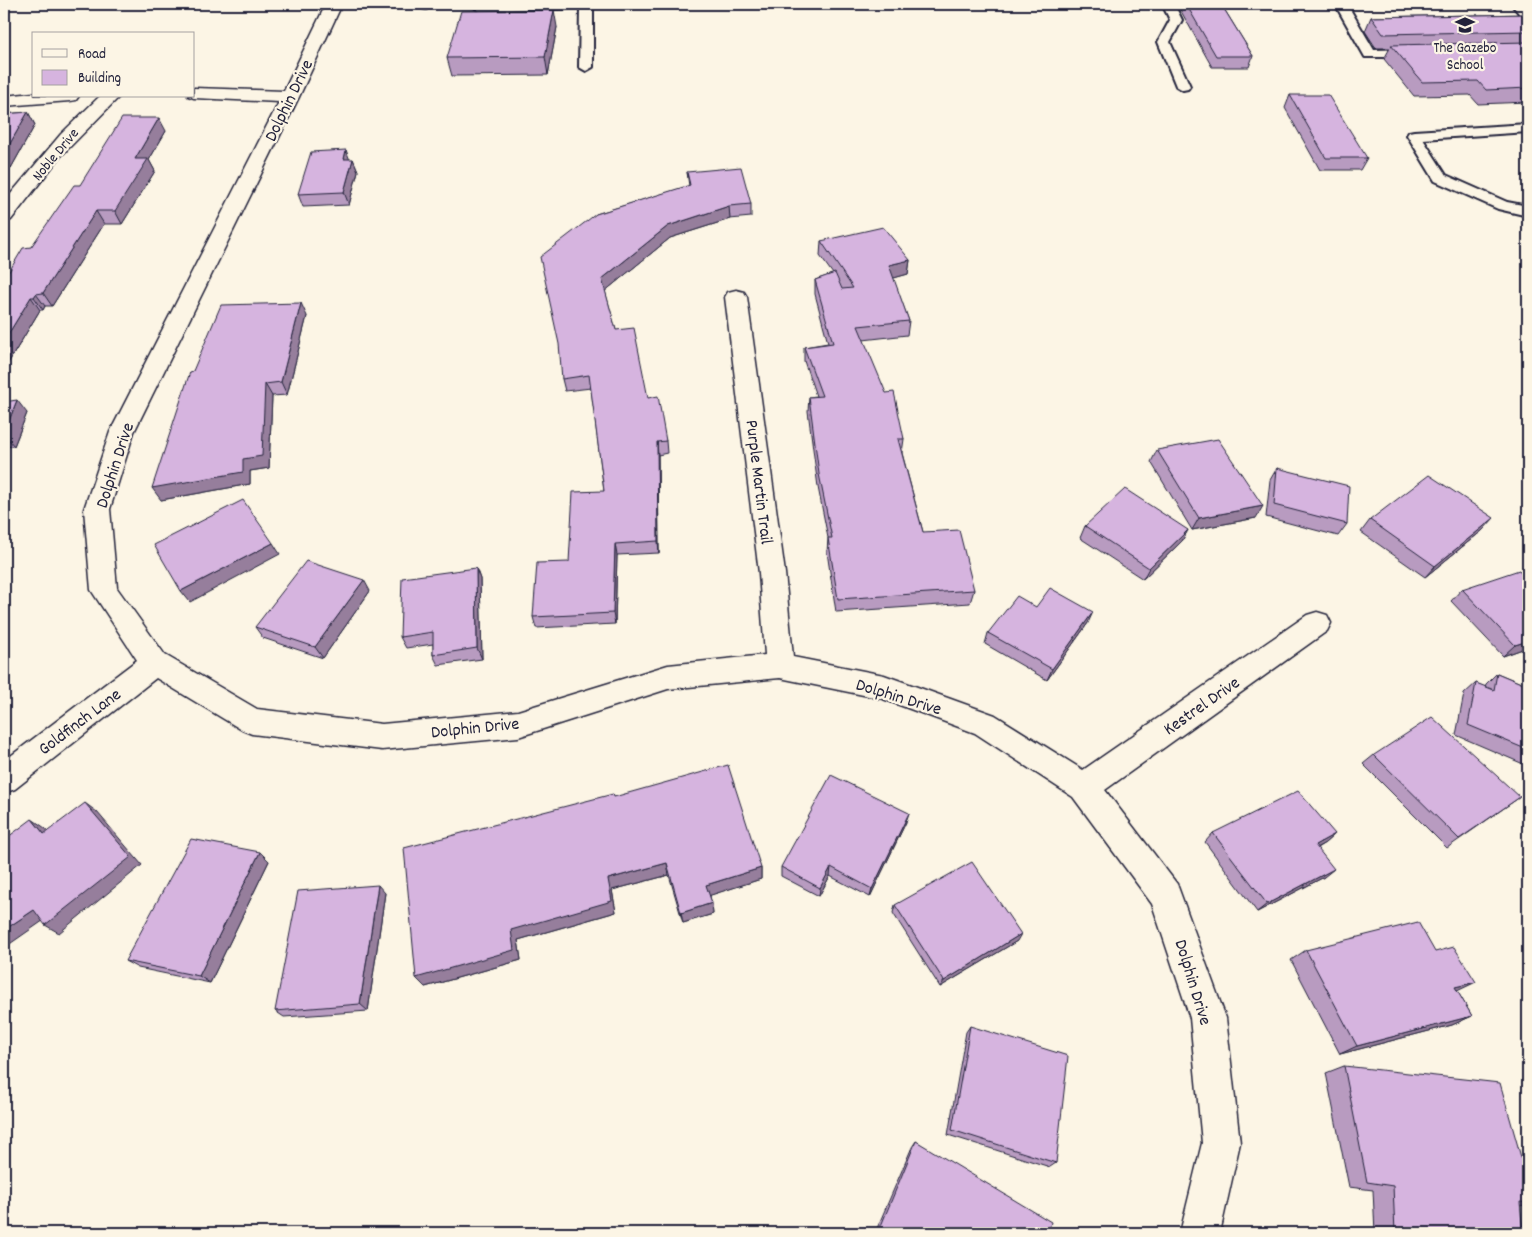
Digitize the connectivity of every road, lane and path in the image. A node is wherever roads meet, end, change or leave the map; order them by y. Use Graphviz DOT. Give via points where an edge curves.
graph roads {
  1 [pos="334,4"];
  2 [pos="586,4"];
  3 [pos="1168,4"];
  4 [pos="1341,4"];
  5 [pos="1517,4"];
  6 [pos="480,7"];
  7 [pos="1525,20"];
  8 [pos="1353,25"];
  9 [pos="1372,25"];
  10 [pos="1430,52"];
  11 [pos="586,67"];
  12 [pos="1183,86"];
  13 [pos="195,93"];
  14 [pos="290,97"];
  15 [pos="44,98"];
  16 [pos="109,98"];
  17 [pos="4,101"];
  18 [pos="1528,128"];
  19 [pos="1528,210"];
  20 [pos="4,216"];
  21 [pos="736,297"];
  22 [pos="1317,623"];
  23 [pos="155,663"];
  24 [pos="780,666"];
  25 [pos="4,779"];
  26 [pos="1084,787"];
  27 [pos="1200,1233"];
  1 -- 14 [label="street, Dolphin Drive"];
  2 -- 6 [label="lane"];
  2 -- 11 [label="lane"];
  3 -- 12 [label="lane" via="1176,20 1164,42"];
  4 -- 8 [label="lane"];
  5 -- 7 [label="lane"];
  8 -- 9 [label="lane"];
  8 -- 10 [label="lane" via="1370,54"];
  13 -- 14 [label="street"];
  14 -- 23 [label="street, Dolphin Drive" via="122,432 97,509 104,590"];
  15 -- 17 [label="street"];
  16 -- 20 [label="street, Noble Drive" via="68,136"];
  18 -- 19 [label="lane" via="1414,135 1440,178 1503,206"];
  21 -- 24 [label="street, Purple Martin Trail" via="772,573"];
  22 -- 26 [label="street, Kestrel Drive"];
  23 -- 24 [label="street, Dolphin Drive" via="252,721 382,737 518,724 668,677"];
  23 -- 25 [label="street, Goldfinch Lane"];
  24 -- 26 [label="street, Dolphin Drive" via="884,687 985,724"];
  26 -- 27 [label="street, Dolphin Drive" via="1165,895 1208,1018 1221,1143"];
}
